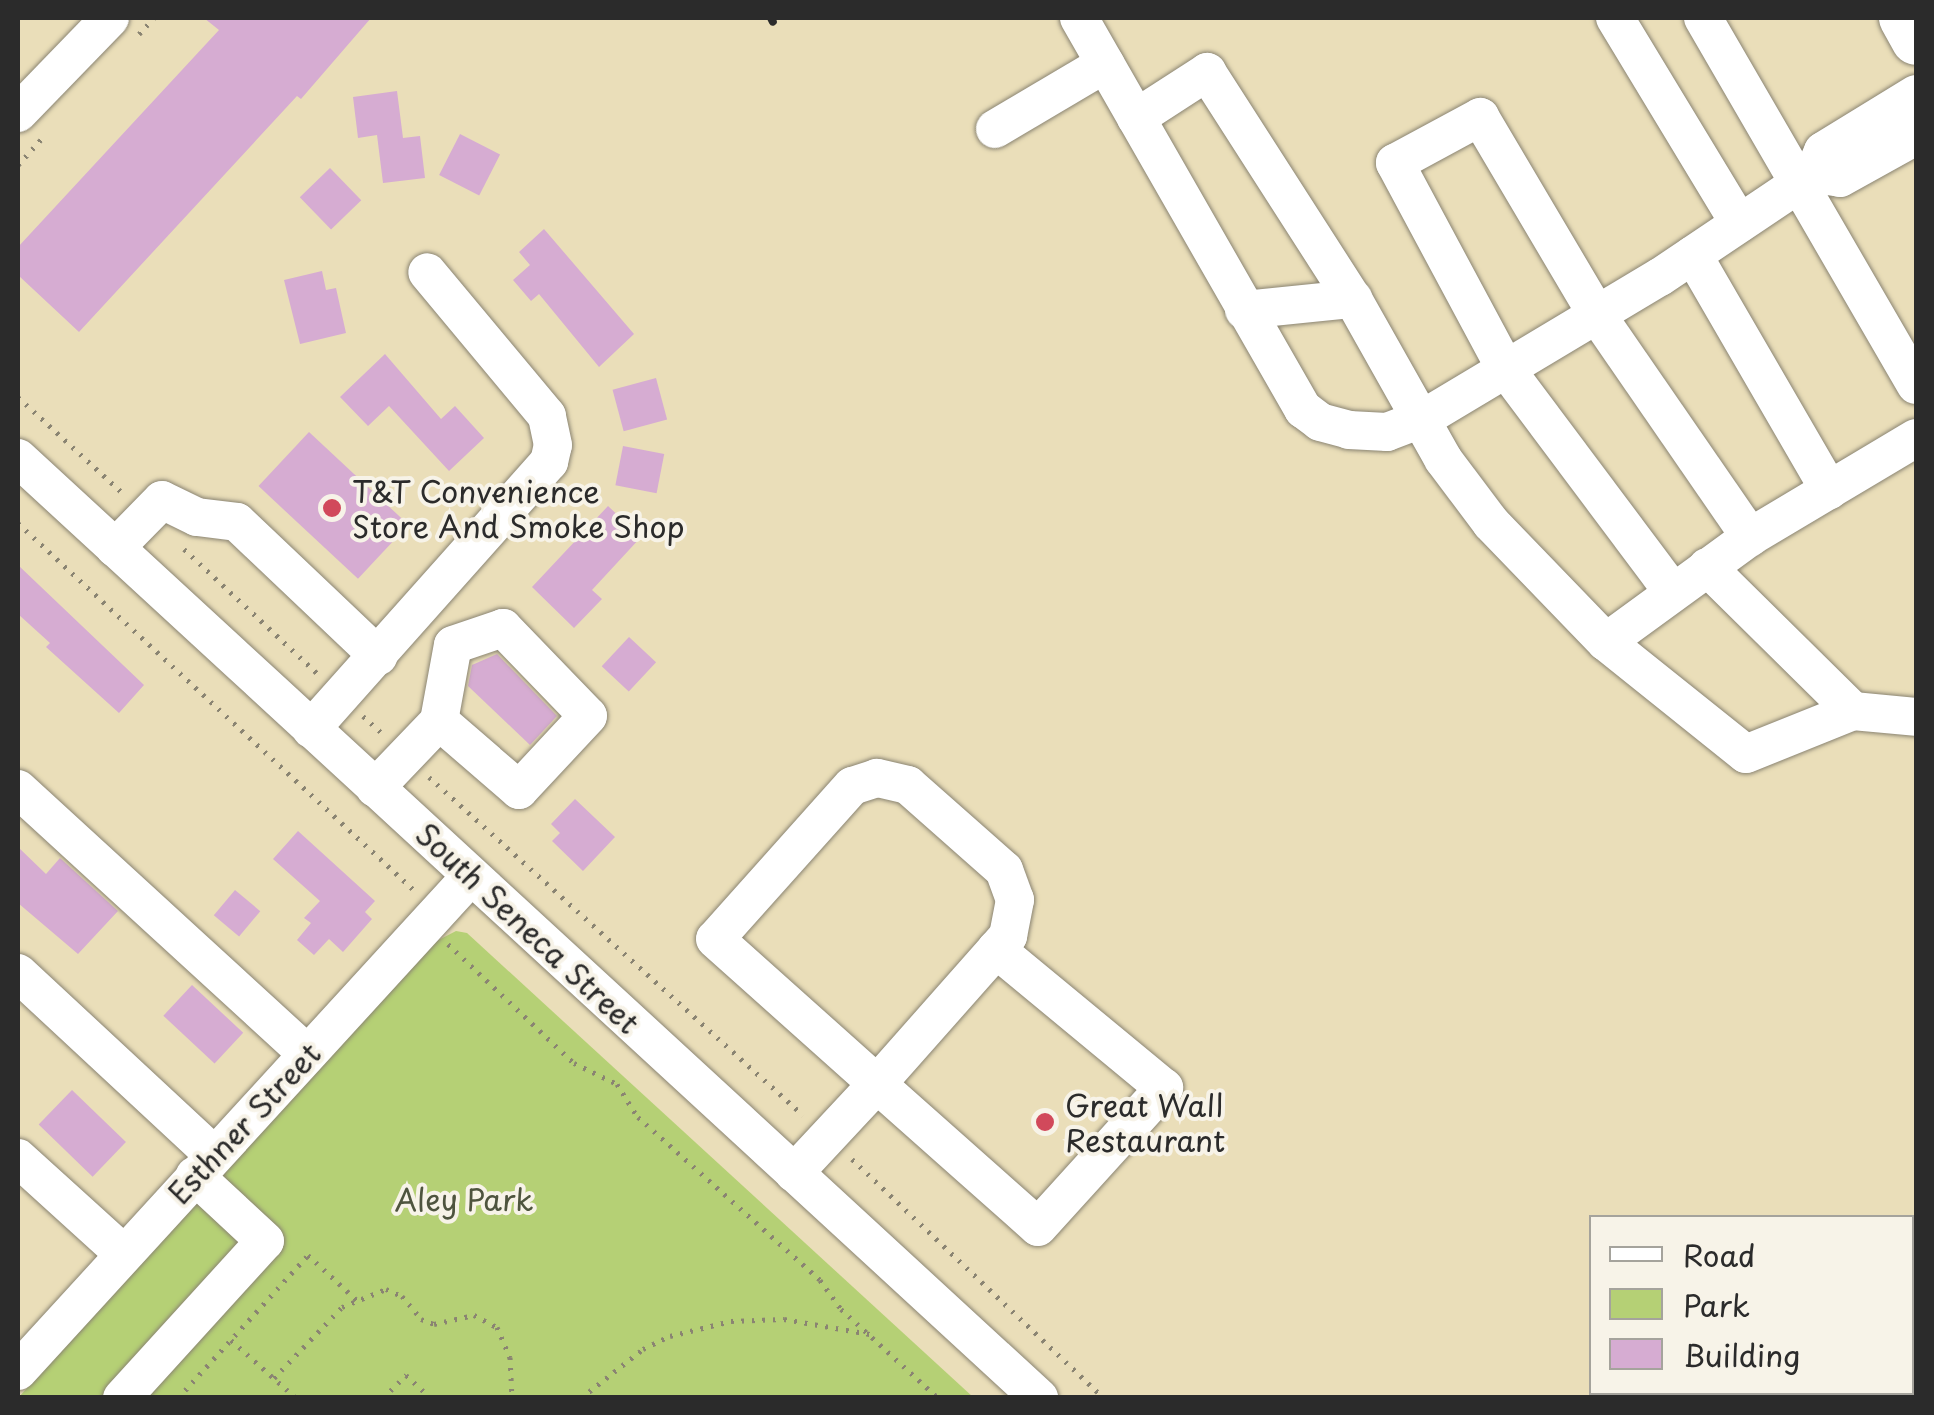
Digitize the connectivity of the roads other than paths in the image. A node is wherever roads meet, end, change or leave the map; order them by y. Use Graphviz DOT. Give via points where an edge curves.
graph roads {
  1 [pos="110,18"];
  2 [pos="1079,18"];
  3 [pos="1615,18"];
  4 [pos="1703,18"];
  5 [pos="1903,18"];
  6 [pos="1916,42"];
  7 [pos="1105,64"];
  8 [pos="1916,94"];
  9 [pos="18,112"];
  10 [pos="1136,118"];
  11 [pos="995,128"];
  12 [pos="1916,136"];
  13 [pos="1806,178"];
  14 [pos="1739,224"];
  15 [pos="1693,255"];
  16 [pos="427,272"];
  17 [pos="1353,300"];
  18 [pos="1244,310"];
  19 [pos="1597,315"];
  20 [pos="1505,368"];
  21 [pos="1916,386"];
  22 [pos="1424,418"];
  23 [pos="1916,438"];
  24 [pos="18,458"];
  25 [pos="1829,490"];
  26 [pos="1750,537"];
  27 [pos="115,548"];
  28 [pos="1706,567"];
  29 [pos="1672,590"];
  30 [pos="418,612"];
  31 [pos="1606,642"];
  32 [pos="453,645"];
  33 [pos="378,656"];
  34 [pos="1853,711"];
  35 [pos="1916,717"];
  36 [pos="439,721"];
  37 [pos="311,729"];
  38 [pos="375,788"];
  39 [pos="18,789"];
  40 [pos="471,876"];
  41 [pos="996,950"];
  42 [pos="18,974"];
  43 [pos="307,1054"];
  44 [pos="877,1084"];
  45 [pos="18,1158"];
  46 [pos="205,1165"];
  47 [pos="794,1173"];
  48 [pos="124,1254"];
  49 [pos="18,1371"];
  50 [pos="122,1398"];
  51 [pos="1039,1398"];
  1 -- 9 [label="street"];
  2 -- 7 [label="street"];
  3 -- 14 [label="street"];
  4 -- 13 [label="street"];
  5 -- 6 [label="main road"];
  7 -- 10 [label="street"];
  7 -- 11 [label="street"];
  8 -- 13 [label="street" via="1823,151"];
  10 -- 17 [label="street" via="1207,72"];
  10 -- 18 [label="street"];
  12 -- 13 [label="street" via="1840,178"];
  13 -- 14 [label="street"];
  13 -- 21 [label="street"];
  14 -- 15 [label="street"];
  15 -- 19 [label="street"];
  15 -- 25 [label="street"];
  16 -- 30 [label="street" via="546,416 553,445 541,476"];
  17 -- 18 [label="street"];
  17 -- 22 [label="street"];
  18 -- 22 [label="street" via="1303,409 1320,422 1386,432"];
  19 -- 20 [label="street"];
  19 -- 20 [label="street" via="1480,117 1395,163"];
  19 -- 26 [label="street"];
  20 -- 22 [label="street"];
  20 -- 29 [label="street"];
  22 -- 31 [label="street" via="1443,459 1491,523"];
  23 -- 25 [label="street"];
  24 -- 27 [label="street, South Seneca Street"];
  25 -- 26 [label="street"];
  26 -- 28 [label="street"];
  27 -- 33 [label="street" via="162,500 197,517 237,522"];
  27 -- 37 [label="street, South Seneca Street"];
  28 -- 29 [label="street"];
  28 -- 34 [label="street"];
  29 -- 31 [label="street"];
  30 -- 32 [label="street"];
  30 -- 33 [label="street"];
  31 -- 34 [label="street" via="1746,754"];
  32 -- 36 [label="street"];
  32 -- 36 [label="street" via="502,628 588,716 519,790"];
  33 -- 37 [label="street"];
  34 -- 35 [label="street"];
  36 -- 38 [label="street"];
  37 -- 38 [label="street, South Seneca Street"];
  38 -- 40 [label="street, South Seneca Street"];
  39 -- 43 [label="street"];
  40 -- 43 [label="street, Esthner Street"];
  40 -- 47 [label="street, South Seneca Street"];
  41 -- 44 [label="street"];
  41 -- 44 [label="street" via="1164,1088 1038,1227"];
  41 -- 44 [label="street" via="1008,936 1016,900 1004,870 908,785 878,778 852,786 714,939"];
  42 -- 46 [label="street"];
  43 -- 46 [label="street, Esthner Street"];
  44 -- 47 [label="street"];
  45 -- 48 [label="street"];
  46 -- 48 [label="street, Esthner Street"];
  46 -- 50 [label="street" via="265,1241"];
  47 -- 51 [label="street, South Seneca Street"];
  48 -- 49 [label="street, Esthner Street"];
}
